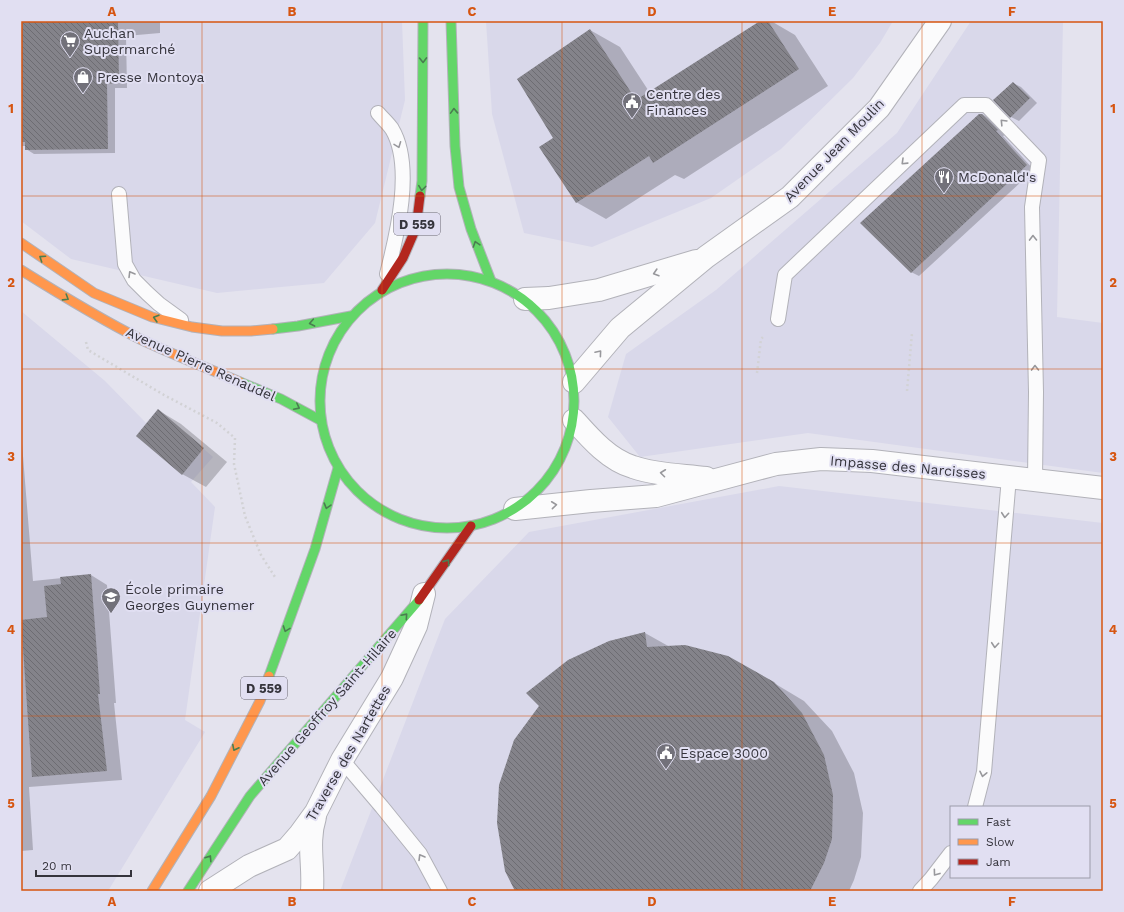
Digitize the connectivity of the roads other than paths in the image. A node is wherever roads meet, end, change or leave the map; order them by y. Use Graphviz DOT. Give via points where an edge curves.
graph roads {
  1 [pos="423,21"];
  2 [pos="451,21"];
  3 [pos="940,21"];
  4 [pos="378,113"];
  5 [pos="119,194"];
  6 [pos="21,243"];
  7 [pos="706,257"];
  8 [pos="21,270"];
  9 [pos="491,281"];
  10 [pos="382,290"];
  11 [pos="525,299"];
  12 [pos="351,316"];
  13 [pos="778,318"];
  14 [pos="192,328"];
  15 [pos="574,382"];
  16 [pos="320,420"];
  17 [pos="574,420"];
  18 [pos="338,468"];
  19 [pos="1009,477"];
  20 [pos="715,479"];
  21 [pos="1034,480"];
  22 [pos="1103,488"];
  23 [pos="515,509"];
  24 [pos="471,526"];
  25 [pos="424,594"];
  26 [pos="342,760"];
  27 [pos="975,806"];
  28 [pos="316,812"];
  29 [pos="950,853"];
  30 [pos="271,857"];
  31 [pos="312,889"];
  32 [pos="152,891"];
  33 [pos="188,891"];
  34 [pos="210,891"];
  35 [pos="440,891"];
  36 [pos="920,891"];
  1 -- 10 [label="main road, D 559, one-way" via="422,181 416,228 403,258"];
  9 -- 2 [label="main road, one-way" via="465,210 458,175"];
  3 -- 7 [label="street, Avenue Jean Moulin" via="879,108 790,197"];
  4 -- 10 [label="lane, one-way" via="392,129 402,154 403,194"];
  14 -- 5 [label="lane, one-way" via="147,293 134,280 125,264"];
  14 -- 6 [label="main road, Avenue Pierre Renaudel, one-way" via="152,317 94,293"];
  7 -- 11 [label="street, Avenue Jean Moulin, one-way" via="599,290"];
  15 -- 7 [label="street, Avenue Jean Moulin, one-way" via="620,328"];
  8 -- 16 [label="main road, Avenue Pierre Renaudel, one-way" via="78,305 158,348 297,406"];
  9 -- 10 [label="main road" via="454,273 417,276"];
  9 -- 11 [label="main road"];
  10 -- 12 [label="main road"];
  11 -- 15 [label="main road" via="552,328 565,351"];
  12 -- 14 [label="main road, Avenue Pierre Renaudel, one-way" via="298,326 251,331"];
  12 -- 16 [label="main road" via="330,347 320,382"];
  21 -- 13 [label="lane, one-way" via="1032,207 1039,160 986,104 964,104 785,275"];
  15 -- 17 [label="main road"];
  16 -- 18 [label="main road" via="326,445"];
  20 -- 17 [label="street, Impasse des Narcisses, one-way" via="632,467 612,457"];
  17 -- 23 [label="main road" via="563,455 543,486"];
  18 -- 24 [label="main road" via="363,497 395,518 432,528"];
  18 -- 32 [label="main road, D 559, one-way" via="315,549 260,701 211,796"];
  19 -- 20 [label="street, Impasse des Narcisses" via="872,461 821,459 776,464"];
  19 -- 21 [label="street, Impasse des Narcisses"];
  19 -- 27 [label="lane, one-way" via="984,772"];
  23 -- 20 [label="street, Impasse des Narcisses, one-way" via="656,496"];
  21 -- 22 [label="street, Impasse des Narcisses"];
  23 -- 24 [label="main road" via="494,520"];
  25 -- 24 [label="main road, Avenue Geoffroy Saint-Hilaire, one-way"];
  25 -- 26 [label="street, Traverse des Nartettes" via="416,626 392,678"];
  33 -- 25 [label="main road, Avenue Geoffroy Saint-Hilaire, one-way" via="250,796"];
  26 -- 28 [label="street, Traverse des Nartettes"];
  35 -- 26 [label="lane, one-way" via="420,854"];
  28 -- 30 [label="street, Traverse des Nartettes" via="286,849"];
  28 -- 31 [label="street" via="310,840"];
  29 -- 36 [label="lane, one-way"];
  30 -- 31 [label="street" via="284,858 294,863 303,872"];
  30 -- 34 [label="street, Traverse des Nartettes" via="249,866"];
}
